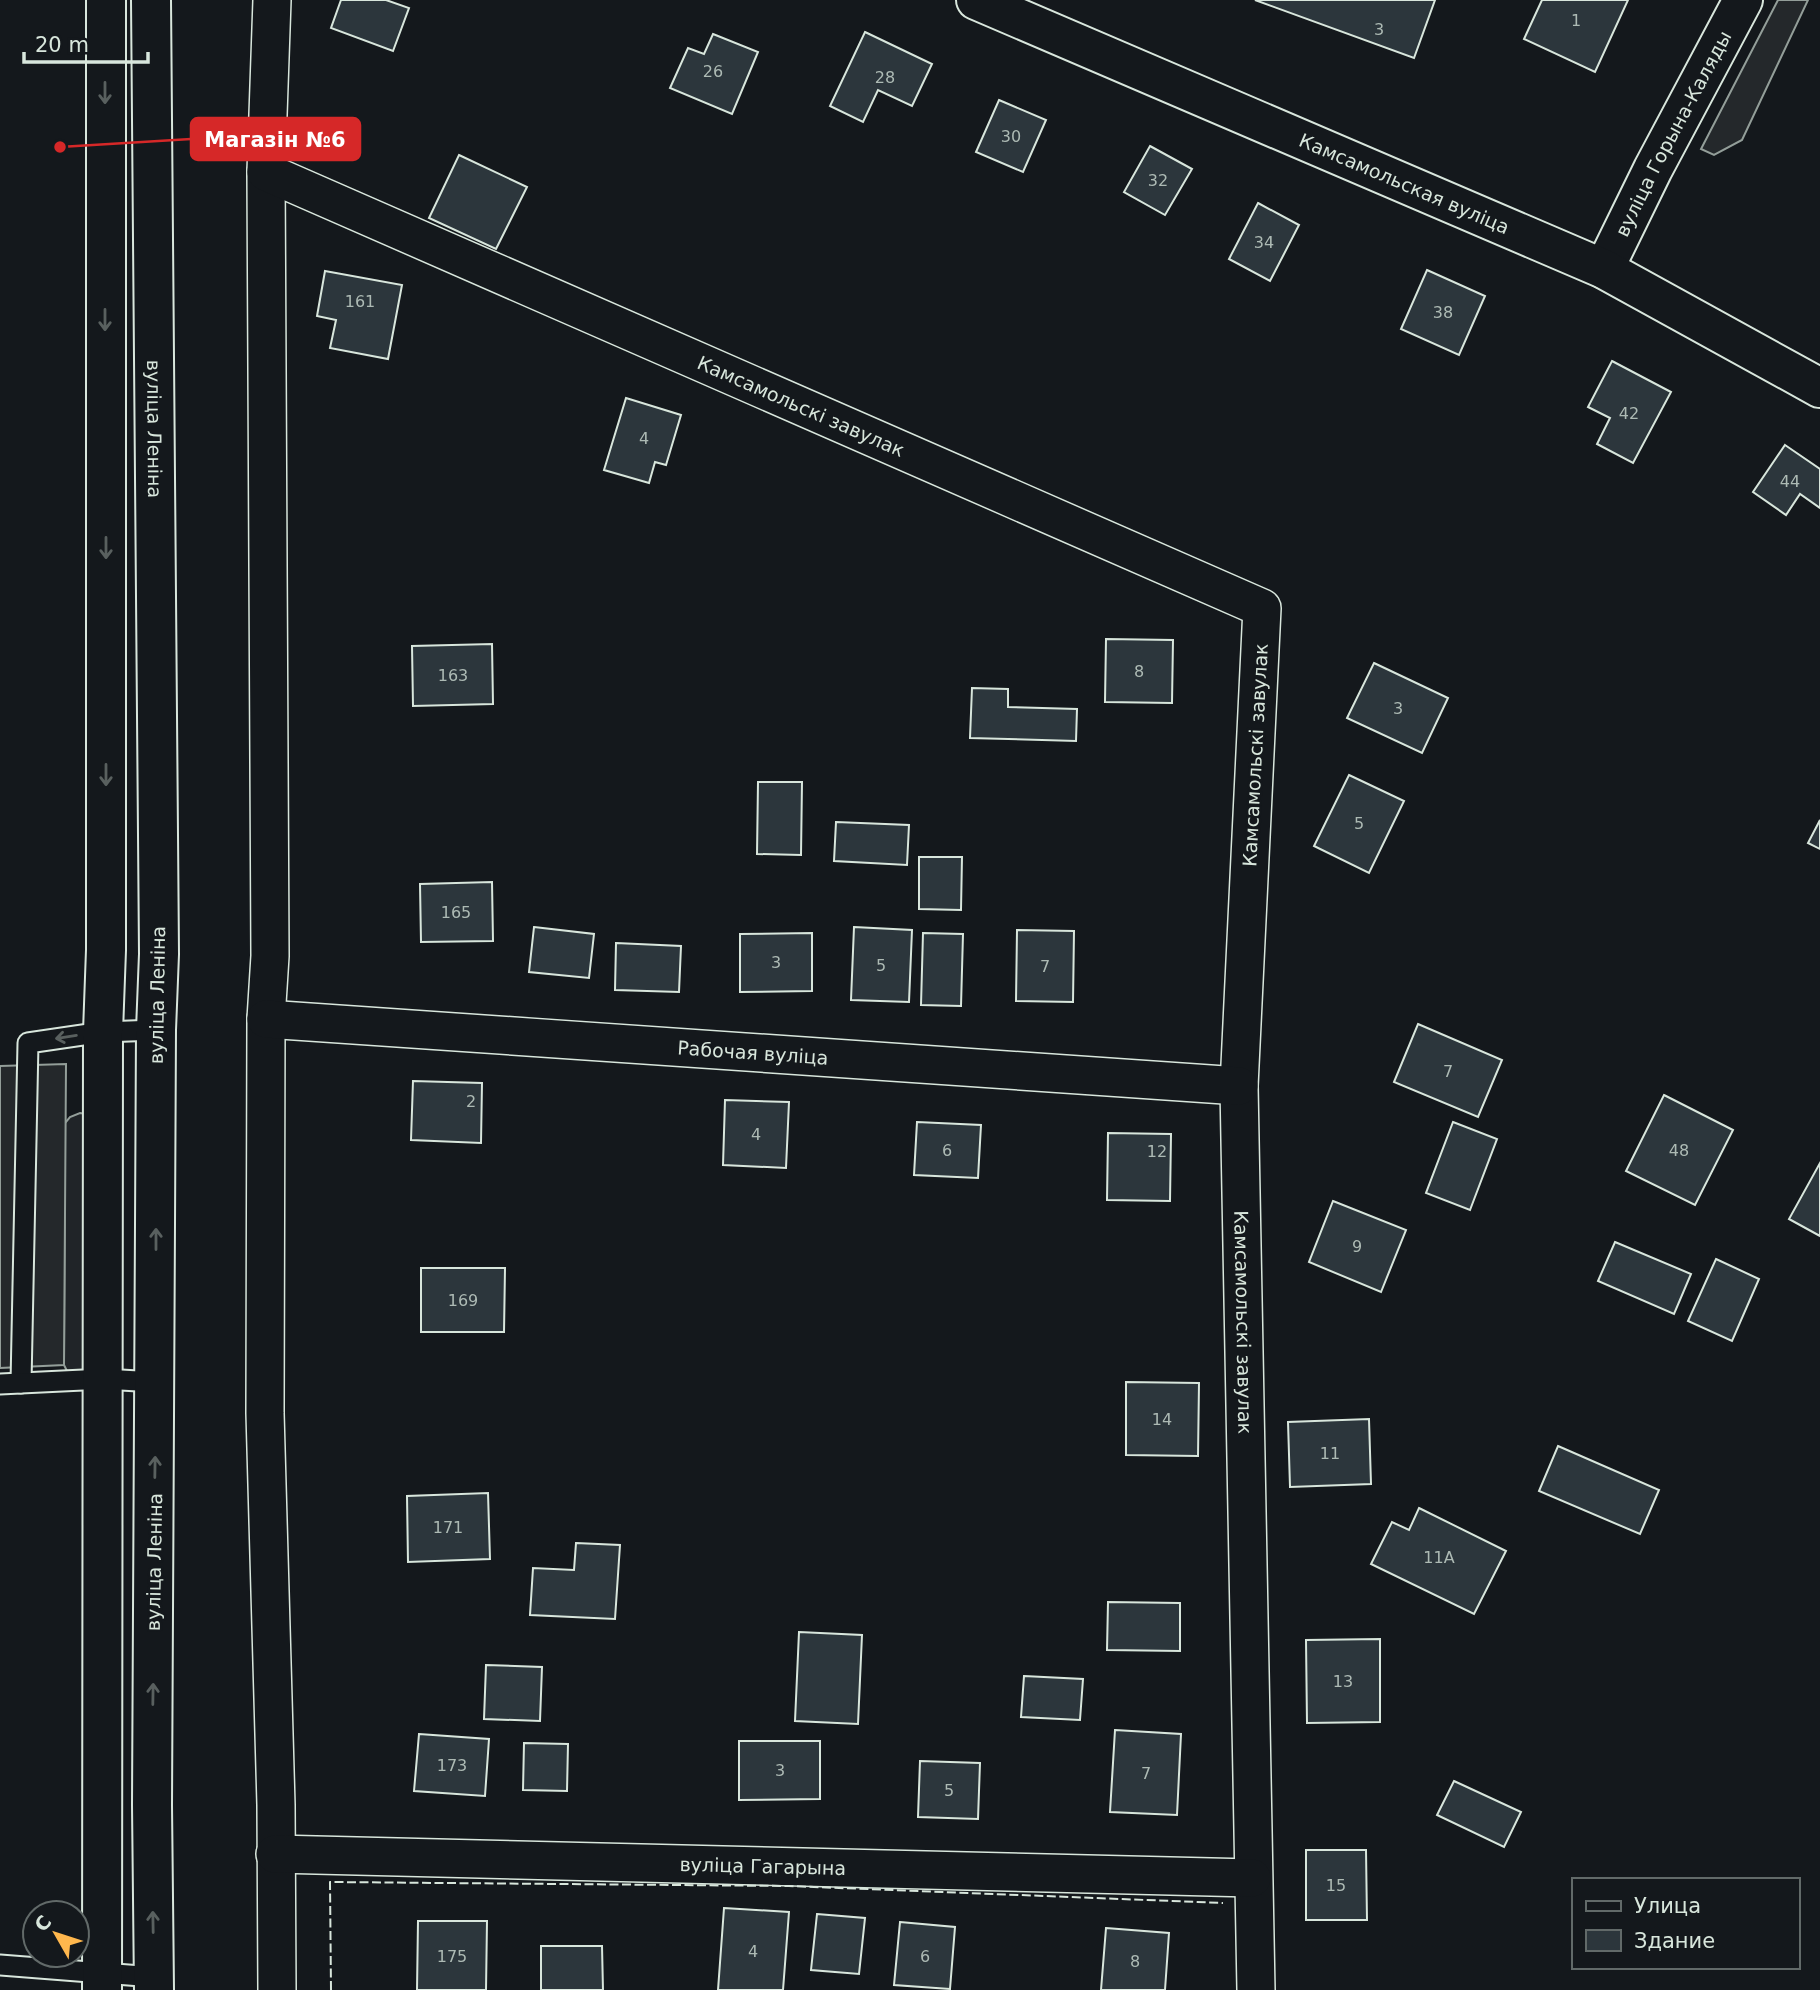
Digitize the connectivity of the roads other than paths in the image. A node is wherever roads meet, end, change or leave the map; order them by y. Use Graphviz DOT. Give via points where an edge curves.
graph roads {
  1 [pos="106,0"];
  2 [pos="151,0"];
  3 [pos="272,0"];
  4 [pos="976,0"];
  5 [pos="1743,0"];
  6 [pos="266,173"];
  7 [pos="1604,269"];
  8 [pos="1820,388"];
  9 [pos="266,1019"];
  10 [pos="156,1030"];
  11 [pos="103,1032"];
  12 [pos="1239,1086"];
  13 [pos="104,1379"];
  14 [pos="155,1382"];
  15 [pos="21,1383"];
  16 [pos="0,1384"];
  17 [pos="275,1854"];
  18 [pos="1252,1878"];
  19 [pos="0,1965"];
  20 [pos="102,1981"];
  21 [pos="154,1983"];
  22 [pos="277,1990"];
  23 [pos="1256,1990"];
  1 -- 11 [label="main road, one-way"];
  2 -- 10 [label="main road, вуліца Леніна"];
  3 -- 6 [label="street"];
  4 -- 7 [label="main road, Камсамольская вуліца"];
  5 -- 7 [label="main road, вуліца Горына-Каляды"];
  6 -- 9 [label="street" via="270,942"];
  6 -- 12 [label="street, Камсамольскі завулак" via="1262,608"];
  7 -- 8 [label="main road, Камсамольская вуліца"];
  9 -- 12 [label="street, Рабочая вуліца"];
  9 -- 17 [label="street" via="265,1413"];
  10 -- 11 [label="lane"];
  14 -- 10 [label="main road, вуліца Леніна, one-way"];
  11 -- 13 [label="main road"];
  11 -- 15 [label="lane, one-way" via="28,1043"];
  12 -- 18 [label="street, Камсамольскі завулак"];
  13 -- 14 [label="lane"];
  13 -- 15 [label="lane"];
  13 -- 20 [label="main road"];
  21 -- 14 [label="main road, вуліца Леніна, one-way"];
  15 -- 16 [label="lane"];
  17 -- 18 [label="street, вуліца Гагарына"];
  17 -- 22 [label="street"];
  18 -- 23 [label="street, Камсамольскі завулак"];
  19 -- 20 [label="lane"];
  20 -- 21 [label="lane"];
}
